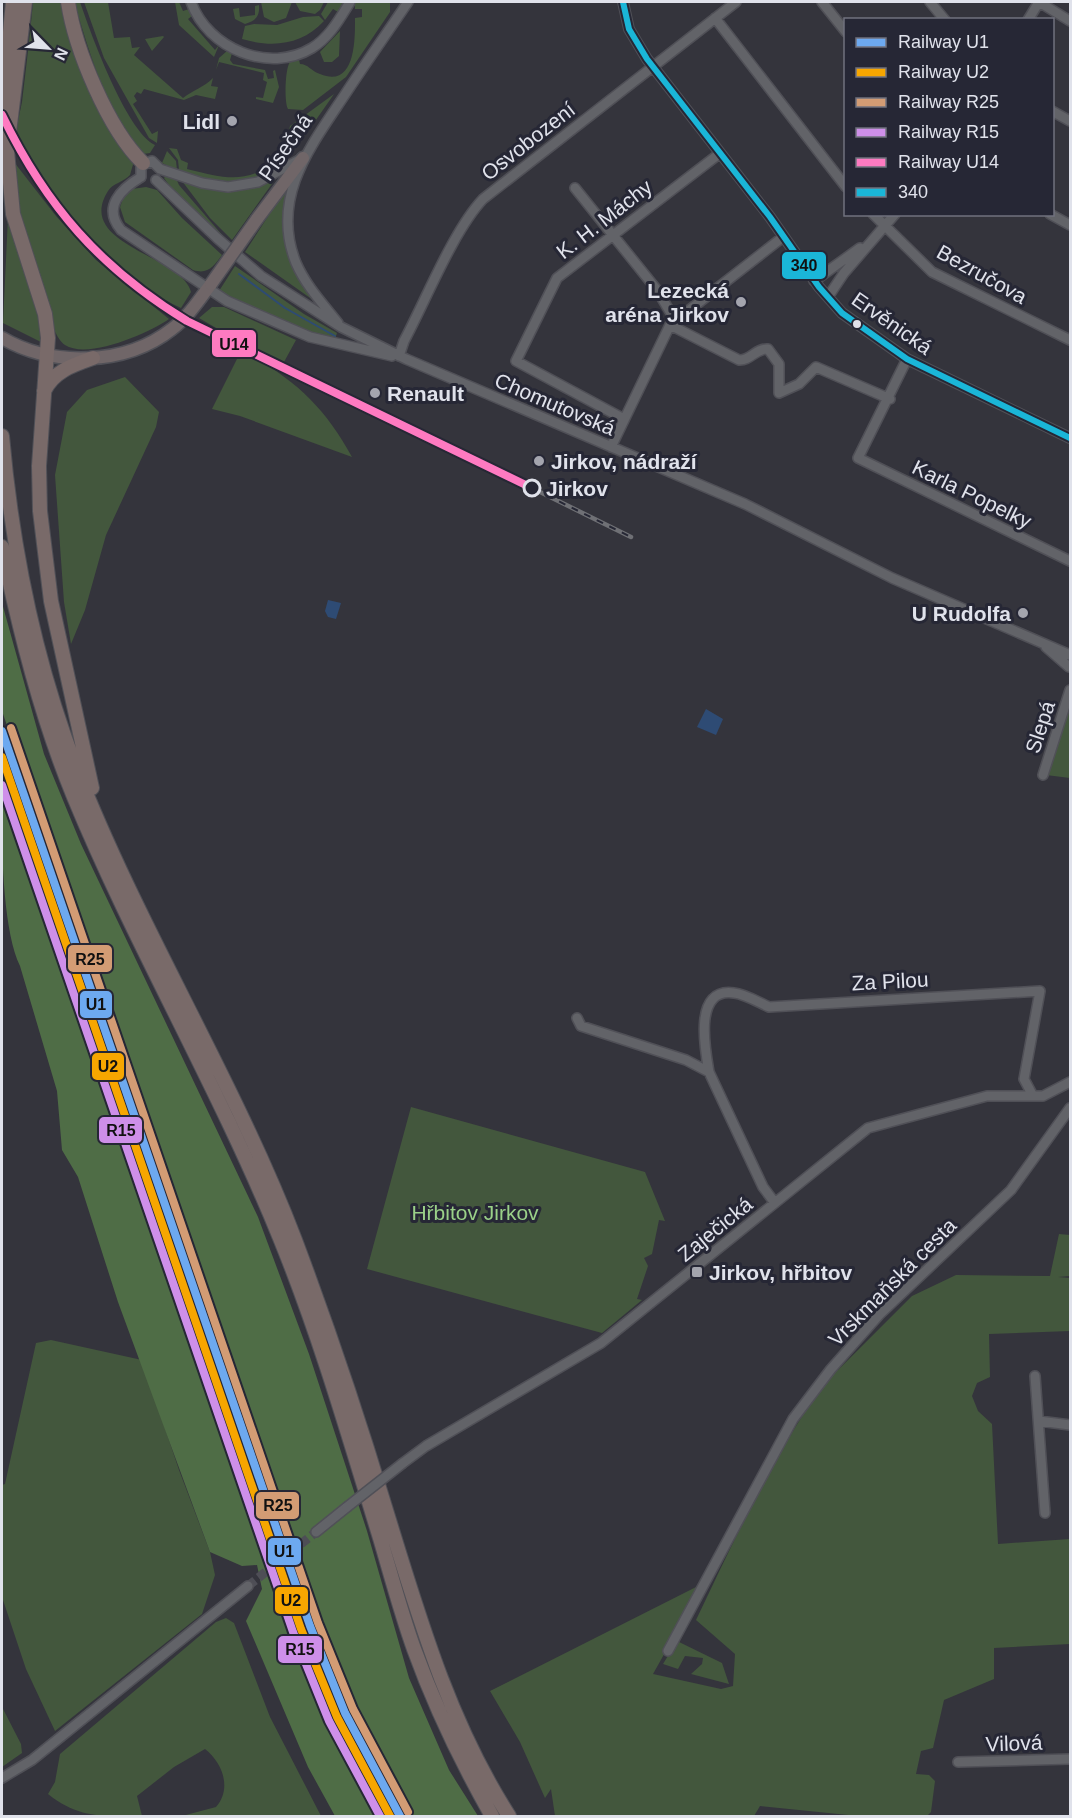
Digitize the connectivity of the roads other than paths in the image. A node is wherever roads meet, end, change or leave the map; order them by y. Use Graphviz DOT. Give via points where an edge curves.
graph roads {
  1 [pos="14,2"];
  2 [pos="25,2"];
  3 [pos="68,2"];
  4 [pos="191,2"];
  5 [pos="350,2"];
  6 [pos="623,2"];
  7 [pos="736,2"];
  8 [pos="822,2"];
  9 [pos="930,2"];
  10 [pos="1039,2"];
  11 [pos="404,4"];
  12 [pos="715,18"];
  13 [pos="943,18"];
  14 [pos="1029,18"];
  15 [pos="1071,21"];
  16 [pos="844,30"];
  17 [pos="652,66"];
  18 [pos="9,90"];
  19 [pos="2,112"];
  20 [pos="1054,112"];
  21 [pos="1071,121"];
  22 [pos="7,150"];
  23 [pos="718,154"];
  24 [pos="303,158"];
  25 [pos="143,163"];
  26 [pos="160,169"];
  27 [pos="141,177"];
  28 [pos="156,180"];
  29 [pos="844,184"];
  30 [pos="576,189"];
  31 [pos="2,207"];
  32 [pos="875,216"];
  33 [pos="893,216"];
  34 [pos="1054,216"];
  35 [pos="1071,225"];
  36 [pos="885,227"];
  37 [pos="612,234"];
  38 [pos="783,237"];
  39 [pos="874,238"];
  40 [pos="814,281"];
  41 [pos="209,286"];
  42 [pos="828,297"];
  43 [pos="673,322"];
  44 [pos="341,327"];
  45 [pos="6,340"];
  46 [pos="1071,340"];
  47 [pos="48,355"];
  48 [pos="399,356"];
  49 [pos="93,358"];
  50 [pos="907,359"];
  51 [pos="43,393"];
  52 [pos="890,399"];
  53 [pos="624,419"];
  54 [pos="2,436"];
  55 [pos="1071,438"];
  56 [pos="610,447"];
  57 [pos="2,547"];
  58 [pos="1071,561"];
  59 [pos="1038,640"];
  60 [pos="1071,655"];
  61 [pos="1070,664"];
  62 [pos="1071,677"];
  63 [pos="1071,690"];
  64 [pos="1043,775"];
  65 [pos="117,864"];
  66 [pos="577,1018"];
  67 [pos="709,1072"];
  68 [pos="1071,1082"];
  69 [pos="1033,1096"];
  70 [pos="1071,1108"];
  71 [pos="775,1203"];
  72 [pos="1035,1376"];
  73 [pos="1039,1421"];
  74 [pos="1071,1425"];
  75 [pos="1045,1513"];
  76 [pos="316,1532"];
  77 [pos="248,1586"];
  78 [pos="668,1651"];
  79 [pos="1071,1759"];
  80 [pos="957,1762"];
  81 [pos="2,1778"];
  82 [pos="492,1816"];
  83 [pos="509,1816"];
  1 -- 18 [label="highway"];
  2 -- 18 [label="highway"];
  3 -- 25 [label="highway" via="79,48 99,94"];
  4 -- 5 [label="street" via="217,38 246,55 261,58 282,57 315,46"];
  6 -- 17 [label="street, Ervěnická" via="629,29"];
  7 -- 12 [label="street, Osvobození"];
  8 -- 16 [label="street"];
  9 -- 13 [label="street"];
  10 -- 14 [label="street"];
  10 -- 15 [label="street"];
  11 -- 24 [label="street, Písečná"];
  12 -- 17 [label="street, Osvobození"];
  12 -- 29 [label="street"];
  17 -- 23 [label="street, Ervěnická"];
  17 -- 48 [label="street, Osvobození" via="474,209"];
  18 -- 19 [label="highway"];
  18 -- 22 [label="highway"];
  20 -- 21 [label="street"];
  22 -- 31 [label="highway"];
  22 -- 47 [label="highway" via="13,214 45,314"];
  23 -- 37 [label="street, K. H. Máchy"];
  23 -- 38 [label="street, Ervěnická"];
  24 -- 26 [label="street" via="264,180 234,187 208,184"];
  24 -- 41 [label="main road, Písečná, bridge"];
  24 -- 44 [label="street" via="290,199 291,245 305,281"];
  25 -- 26 [label="street" via="154,162"];
  25 -- 27 [label="street"];
  26 -- 28 [label="street"];
  27 -- 28 [label="street" via="149,182"];
  27 -- 41 [label="street" via="116,199 115,222 121,230"];
  28 -- 44 [label="street, Chomutovská" via="261,276"];
  30 -- 37 [label="street"];
  32 -- 36 [label="street, Bezručova"];
  33 -- 36 [label="street"];
  34 -- 35 [label="street"];
  36 -- 39 [label="street"];
  36 -- 46 [label="street, Bezručova" via="932,272"];
  37 -- 43 [label="street" via="657,290"];
  37 -- 53 [label="street, K. H. Máchy" via="557,278 516,361"];
  38 -- 40 [label="street, Ervěnická"];
  38 -- 43 [label="street"];
  39 -- 40 [label="street"];
  39 -- 42 [label="street"];
  40 -- 42 [label="street, Ervěnická"];
  41 -- 48 [label="street" via="227,301 310,337"];
  41 -- 49 [label="main road, Písečná" via="172,329 133,349"];
  42 -- 50 [label="street, Ervěnická" via="856,324"];
  43 -- 52 [label="street" via="739,360 768,350 779,364 779,393 799,384 816,367"];
  43 -- 53 [label="street"];
  44 -- 48 [label="street, Chomutovská"];
  45 -- 47 [label="main road, Písečná"];
  47 -- 49 [label="main road, Písečná"];
  47 -- 51 [label="highway"];
  48 -- 56 [label="street, Chomutovská"];
  49 -- 51 [label="highway" via="55,375"];
  50 -- 52 [label="street"];
  50 -- 55 [label="street, Ervěnická"];
  51 -- 65 [label="highway" via="40,511 51,601 92,788"];
  52 -- 58 [label="street, Karla Popelky" via="858,458"];
  53 -- 56 [label="street"];
  54 -- 65 [label="highway" via="15,541 48,681 76,766"];
  56 -- 59 [label="street, Chomutovská" via="785,522 892,578"];
  57 -- 82 [label="highway" via="20,634 73,795 241,1146 281,1241 328,1367 413,1647 441,1717"];
  59 -- 60 [label="street, Chomutovská"];
  59 -- 61 [label="street, Chomutovská"];
  61 -- 62 [label="street, Chomutovská"];
  63 -- 64 [label="street, Slepá"];
  65 -- 83 [label="highway" via="208,1044 293,1236 340,1362 426,1642 453,1712"];
  66 -- 67 [label="street" via="581,1026 686,1060"];
  67 -- 69 [label="street, Za Pilou" via="706,1010 712,999 726,992 769,1007 1040,991 1024,1079"];
  67 -- 71 [label="street" via="763,1187"];
  68 -- 69 [label="street, Zaječická" via="1052,1094"];
  69 -- 71 [label="street, Zaječická" via="987,1096 868,1128"];
  70 -- 78 [label="street, Vrskmaňská cesta" via="1011,1190 879,1315 793,1419"];
  71 -- 76 [label="street, Zaječická, bridge" via="601,1343 426,1446"];
  72 -- 73 [label="street"];
  73 -- 74 [label="street"];
  73 -- 75 [label="street"];
  77 -- 81 [label="street" via="32,1760"];
  79 -- 80 [label="street, Vilová"];
}
